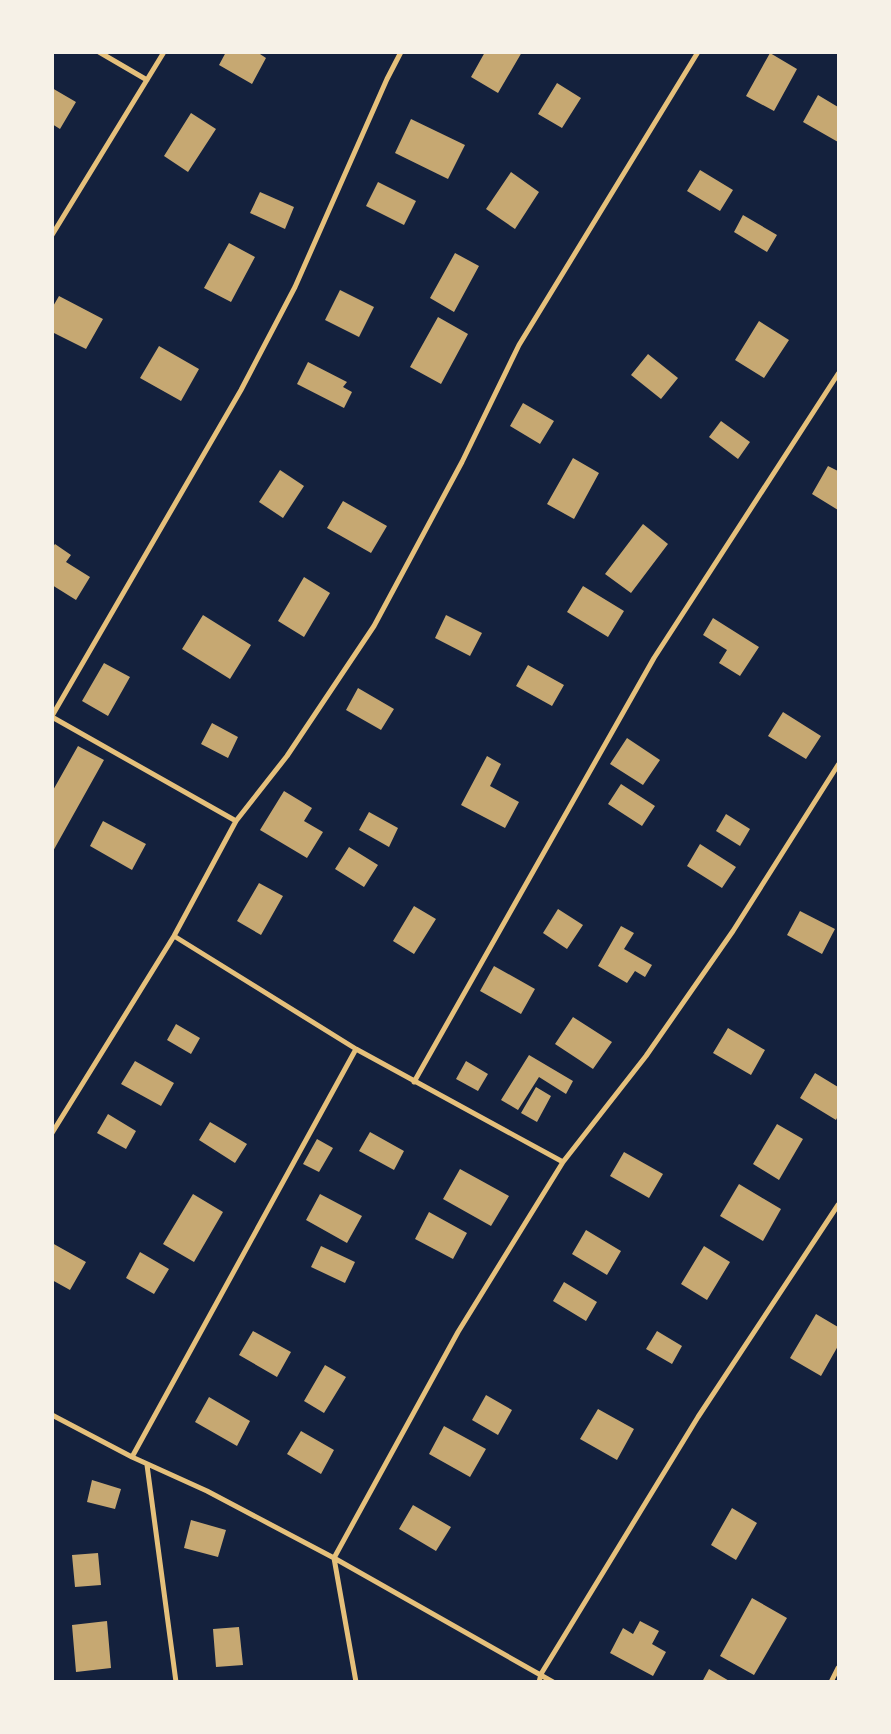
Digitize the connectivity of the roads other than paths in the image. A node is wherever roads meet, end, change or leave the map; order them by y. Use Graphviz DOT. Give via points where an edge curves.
graph roads {
  1 [pos="99,52"];
  2 [pos="164,52"];
  3 [pos="401,52"];
  4 [pos="698,52"];
  5 [pos="147,80"];
  6 [pos="52,235"];
  7 [pos="838,374"];
  8 [pos="52,717"];
  9 [pos="838,765"];
  10 [pos="236,821"];
  11 [pos="174,936"];
  12 [pos="356,1049"];
  13 [pos="414,1082"];
  14 [pos="52,1133"];
  15 [pos="563,1162"];
  16 [pos="838,1206"];
  17 [pos="52,1415"];
  18 [pos="132,1457"];
  19 [pos="148,1465"];
  20 [pos="334,1558"];
  21 [pos="838,1668"];
  22 [pos="541,1674"];
  23 [pos="176,1682"];
  24 [pos="356,1682"];
  25 [pos="539,1682"];
  26 [pos="553,1682"];
  27 [pos="831,1682"];
  1 -- 5 [label="street"];
  2 -- 5 [label="street"];
  3 -- 8 [label="street" via="295,287 241,390"];
  4 -- 10 [label="street" via="519,345 462,462 374,626 287,756"];
  5 -- 6 [label="street"];
  7 -- 13 [label="street" via="654,658"];
  8 -- 10 [label="street"];
  9 -- 15 [label="street" via="733,931 646,1056"];
  10 -- 11 [label="street"];
  11 -- 12 [label="street"];
  11 -- 14 [label="street"];
  12 -- 13 [label="street"];
  12 -- 18 [label="street"];
  13 -- 15 [label="street"];
  15 -- 20 [label="street" via="458,1332"];
  16 -- 22 [label="street" via="698,1417"];
  17 -- 18 [label="street"];
  18 -- 19 [label="street"];
  19 -- 20 [label="street" via="207,1491"];
  19 -- 23 [label="street"];
  20 -- 22 [label="street"];
  20 -- 24 [label="street"];
  21 -- 27 [label="street"];
  22 -- 25 [label="street"];
  22 -- 26 [label="street"];
}
